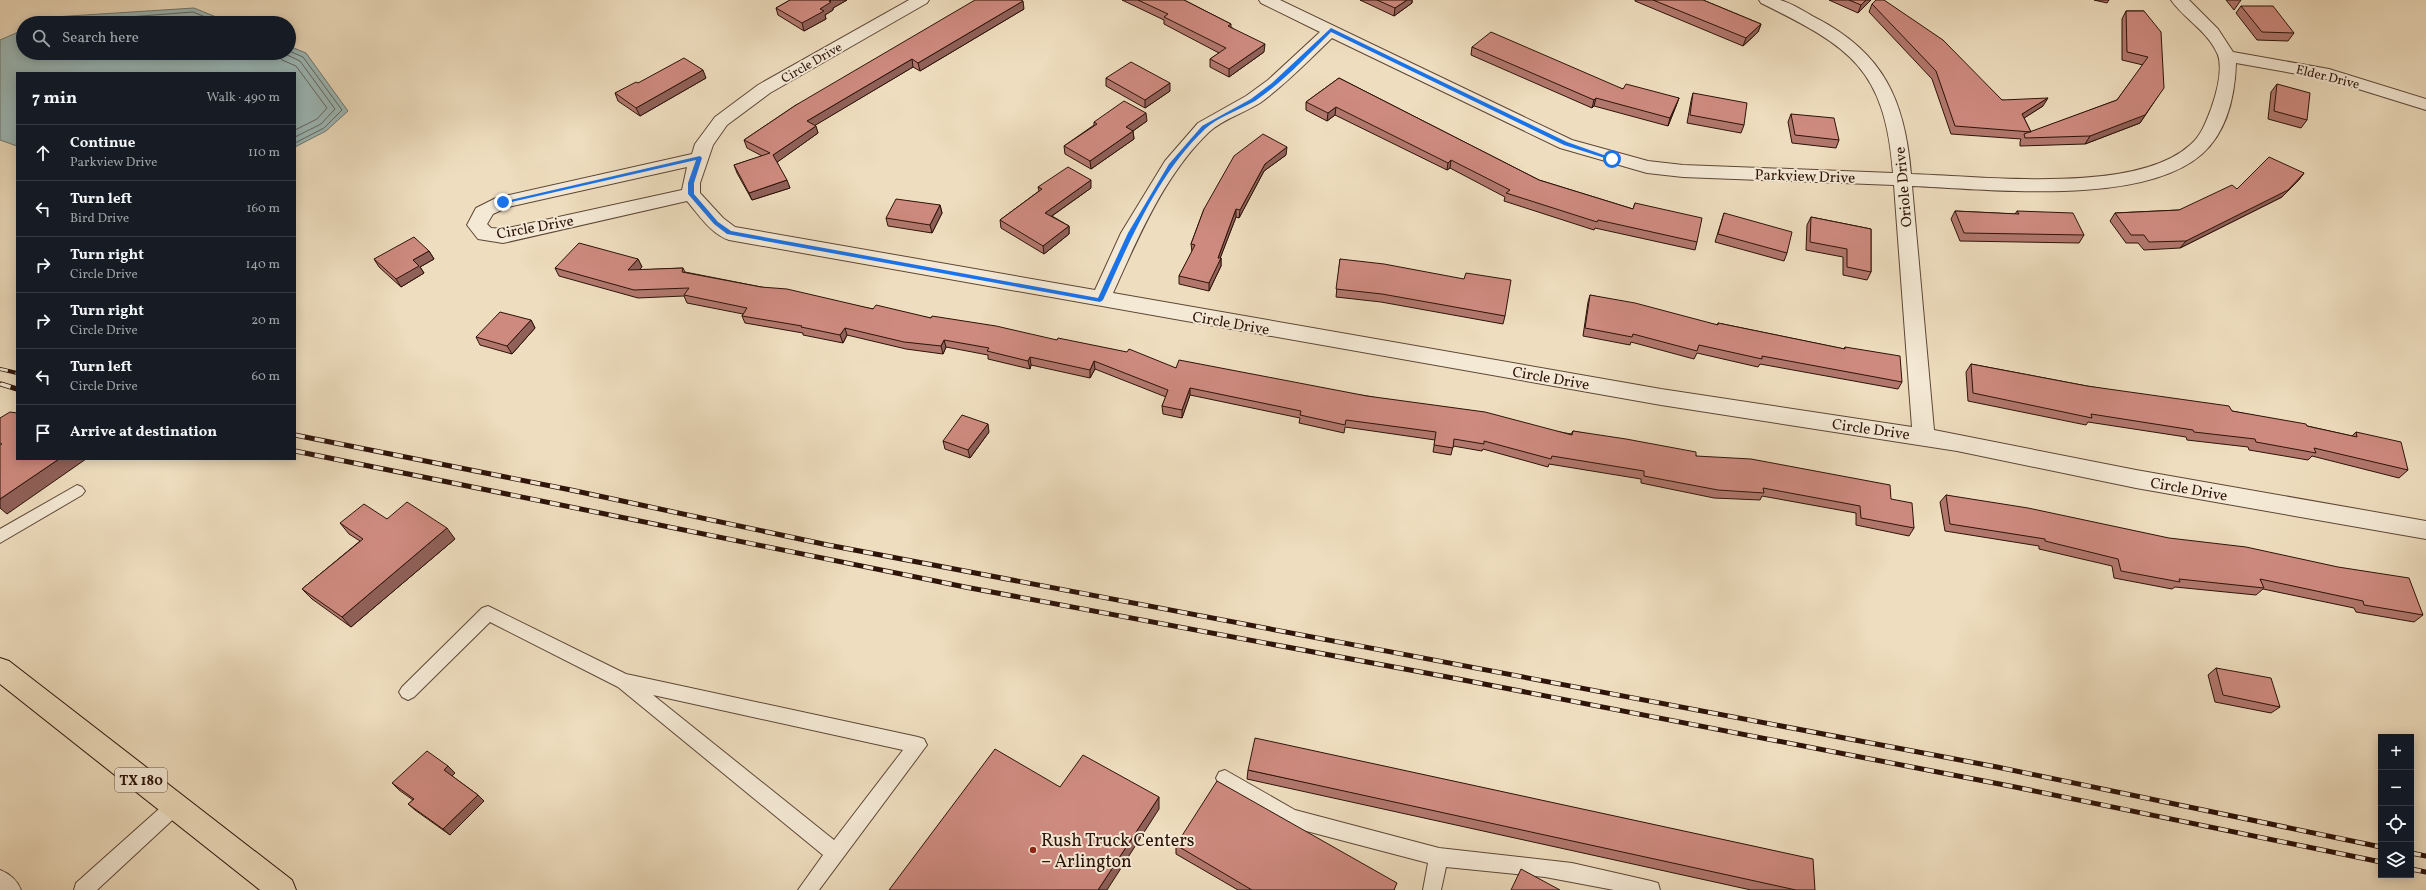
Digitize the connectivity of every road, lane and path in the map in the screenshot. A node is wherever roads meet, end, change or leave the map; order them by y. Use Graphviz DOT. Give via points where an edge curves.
graph roads {
  1 [pos="921,0"];
  2 [pos="1267,0"];
  3 [pos="1767,0"];
  4 [pos="2179,0"];
  5 [pos="1331,30"];
  6 [pos="2227,56"];
  7 [pos="2426,105"];
  8 [pos="700,158"];
  9 [pos="1902,179"];
  10 [pos="691,194"];
  11 [pos="1100,300"];
  12 [pos="1924,436"];
  13 [pos="77,491"];
  14 [pos="2426,530"];
  15 [pos="0,537"];
  16 [pos="0,669"];
  17 [pos="623,682"];
  18 [pos="408,692"];
  19 [pos="1225,778"];
  20 [pos="175,806"];
  21 [pos="835,853"];
  22 [pos="1438,857"];
  23 [pos="0,879"];
  24 [pos="12,890"];
  25 [pos="83,890"];
  26 [pos="282,890"];
  27 [pos="807,890"];
  28 [pos="1432,890"];
  29 [pos="1651,890"];
  1 -- 8 [label="street, Circle Drive" via="764,89 721,121 704,144"];
  2 -- 5 [label="street, Parkview Drive"];
  3 -- 9 [label="street, Oriole Drive" via="1826,28 1851,46 1872,70 1884,90 1893,113 1899,138"];
  4 -- 6 [label="street" via="2213,35"];
  5 -- 9 [label="street, Parkview Drive" via="1566,144 1612,159 1647,167 1683,171"];
  5 -- 11 [label="street" via="1274,84 1252,100 1204,127 1171,165 1131,233"];
  6 -- 7 [label="street, Elder Drive" via="2329,74"];
  6 -- 9 [label="street, Parkview Drive" via="2227,86 2214,122 2201,144 2189,156 2165,168 2130,178 2076,186"];
  8 -- 10 [label="street, Circle Drive" via="691,183"];
  8 -- 10 [label="street, Circle Drive" via="503,202 482,213 477,225 485,234 503,236"];
  9 -- 12 [label="street, Oriole Drive"];
  10 -- 11 [label="street, Circle Drive" via="716,223 729,233"];
  11 -- 12 [label="street, Circle Drive" via="1661,397"];
  12 -- 14 [label="street, Circle Drive" via="2136,480"];
  13 -- 15 [label="lane"];
  16 -- 20 [label="main road, TX 180"];
  17 -- 18 [label="lane" via="488,613"];
  17 -- 21 [label="lane"];
  17 -- 21 [label="lane" via="918,744"];
  19 -- 22 [label="lane" via="1291,818"];
  20 -- 25 [label="lane"];
  20 -- 26 [label="main road, TX 180"];
  21 -- 27 [label="lane"];
  22 -- 28 [label="lane"];
  22 -- 29 [label="lane" via="1517,864 1626,883"];
  23 -- 24 [label="lane"];
}
